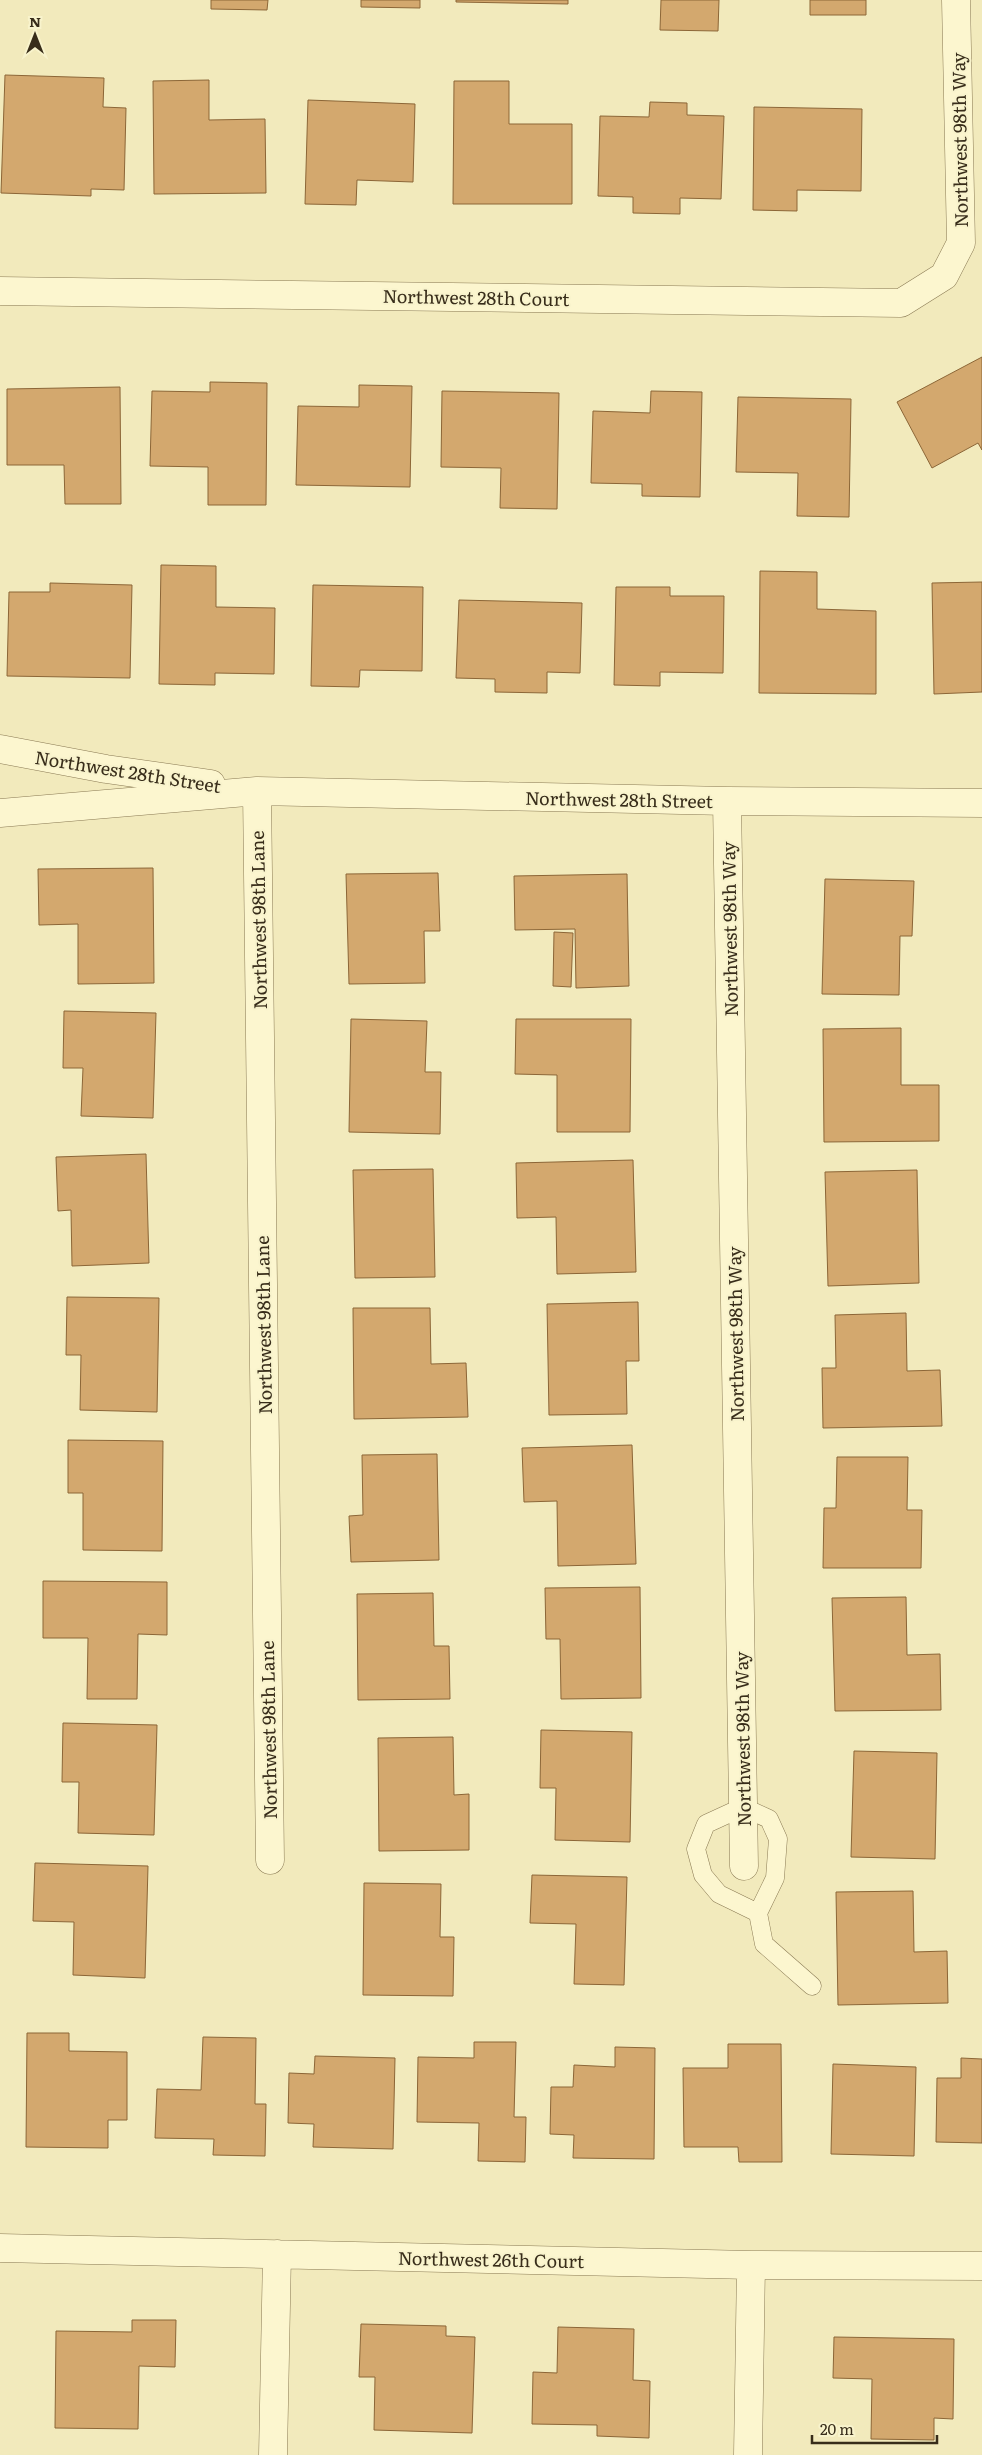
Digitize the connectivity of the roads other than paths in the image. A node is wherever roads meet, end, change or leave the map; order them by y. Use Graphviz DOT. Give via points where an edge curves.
graph roads {
  1 [pos="956,0"];
  2 [pos="944,276"];
  3 [pos="0,291"];
  4 [pos="0,749"];
  5 [pos="257,791"];
  6 [pos="727,801"];
  7 [pos="982,803"];
  8 [pos="0,813"];
  9 [pos="742,1807"];
  10 [pos="270,1860"];
  11 [pos="744,1866"];
  12 [pos="758,1913"];
  13 [pos="812,1986"];
  14 [pos="0,2248"];
  15 [pos="277,2254"];
  16 [pos="751,2264"];
  17 [pos="982,2266"];
  18 [pos="273,2455"];
  19 [pos="748,2455"];
  1 -- 2 [label="street, Northwest 98th Way" via="961,243"];
  2 -- 3 [label="street, Northwest 28th Court" via="900,303"];
  4 -- 5 [label="street, Northwest 28th Street" via="106,770"];
  5 -- 6 [label="street, Northwest 28th Street"];
  5 -- 8 [label="street, Northwest 28th Street"];
  5 -- 10 [label="street, Northwest 98th Lane"];
  6 -- 7 [label="street, Northwest 28th Street"];
  6 -- 9 [label="street, Northwest 98th Way"];
  9 -- 11 [label="street, Northwest 98th Way"];
  9 -- 12 [label="lane" via="769,1819 778,1839 775,1878"];
  9 -- 12 [label="lane" via="706,1824 696,1848 703,1875 719,1894"];
  12 -- 13 [label="lane" via="764,1944"];
  14 -- 15 [label="street, Northwest 26th Court"];
  15 -- 16 [label="street, Northwest 26th Court"];
  15 -- 18 [label="street"];
  16 -- 17 [label="street, Northwest 26th Court"];
  16 -- 19 [label="street"];
}
